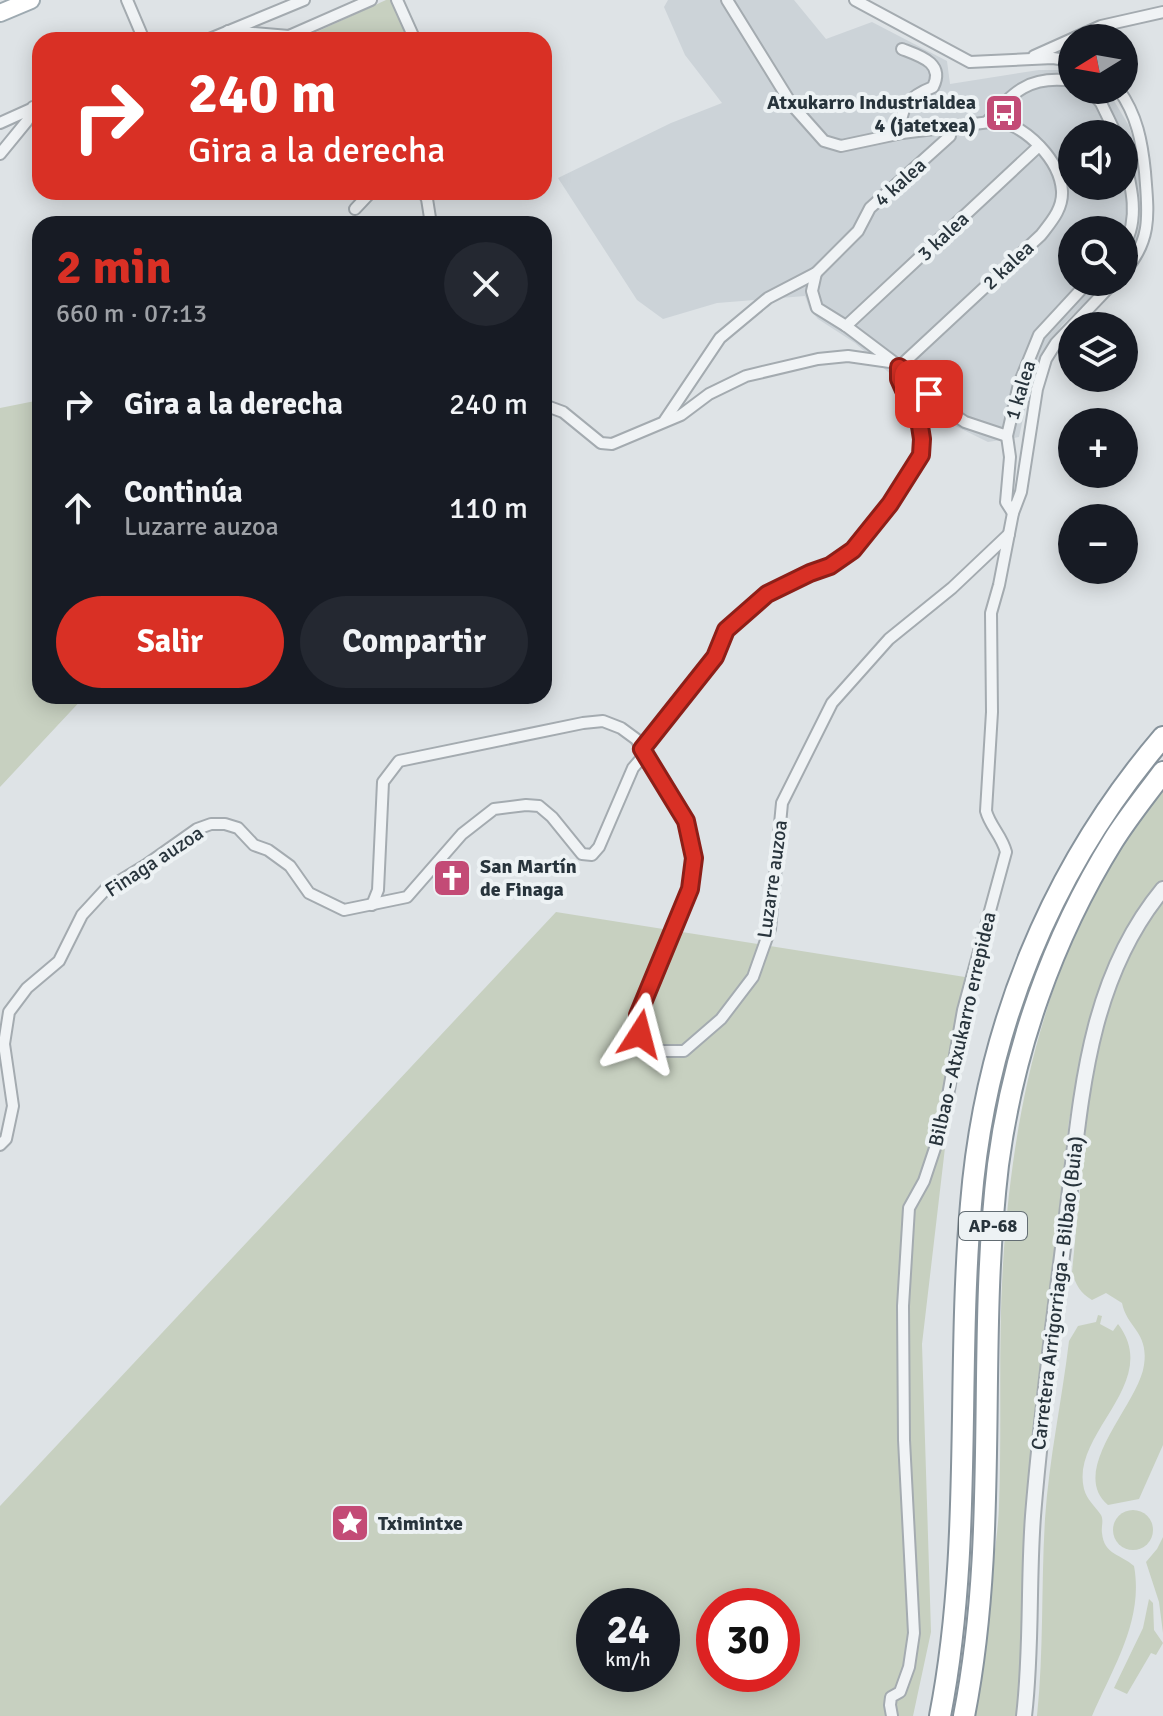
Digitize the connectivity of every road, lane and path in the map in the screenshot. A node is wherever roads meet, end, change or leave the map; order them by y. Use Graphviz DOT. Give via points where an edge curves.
graph roads {
  1 [pos="31,0"];
  2 [pos="127,0"];
  3 [pos="304,0"];
  4 [pos="371,0"];
  5 [pos="397,0"];
  6 [pos="727,0"];
  7 [pos="855,0"];
  8 [pos="0,13"];
  9 [pos="1163,15"];
  10 [pos="1112,24"];
  11 [pos="228,31"];
  12 [pos="141,32"];
  13 [pos="240,32"];
  14 [pos="298,32"];
  15 [pos="411,32"];
  16 [pos="1058,45"];
  17 [pos="902,49"];
  18 [pos="1058,59"];
  19 [pos="1022,61"];
  20 [pos="1058,81"];
  21 [pos="1127,104"];
  22 [pos="32,108"];
  23 [pos="32,114"];
  24 [pos="15,117"];
  25 [pos="987,122"];
  26 [pos="0,123"];
  27 [pos="949,127"];
  28 [pos="18,130"];
  29 [pos="902,133"];
  30 [pos="6,143"];
  31 [pos="1039,146"];
  32 [pos="0,154"];
  33 [pos="363,200"];
  34 [pos="355,209"];
  35 [pos="1138,251"];
  36 [pos="816,273"];
  37 [pos="1075,296"];
  38 [pos="1100,296"];
  39 [pos="846,326"];
  40 [pos="897,364"];
  41 [pos="552,408"];
  42 [pos="665,420"];
  43 [pos="1007,436"];
  44 [pos="1013,513"];
  45 [pos="1010,532"];
  46 [pos="1163,737"];
  47 [pos="644,752"];
  48 [pos="1163,772"];
  49 [pos="1163,889"];
  50 [pos="372,905"];
  51 [pos="0,1145"];
  52 [pos="976,1633"];
  53 [pos="892,1716"];
  54 [pos="940,1716"];
  55 [pos="964,1716"];
  56 [pos="971,1716"];
  57 [pos="1024,1716"];
  1 -- 8 [label="main road"];
  2 -- 12 [label="street"];
  3 -- 11 [label="street"];
  4 -- 14 [label="street"];
  5 -- 15 [label="street"];
  6 -- 29 [label="street, 2 kalea" via="792,105 824,141 841,146"];
  7 -- 19 [label="street" via="970,62"];
  9 -- 10 [label="street"];
  11 -- 13 [label="street"];
  16 -- 19 [label="street"];
  17 -- 29 [label="street" via="930,62 937,77 933,87 909,100 901,116"];
  18 -- 19 [label="street"];
  20 -- 25 [label="street" via="1023,87"];
  21 -- 35 [label="street" via="1138,128 1148,204"];
  22 -- 24 [label="street"];
  23 -- 28 [label="street"];
  24 -- 26 [label="street"];
  24 -- 28 [label="street"];
  25 -- 27 [label="street, 2 kalea"];
  25 -- 31 [label="street, 2 kalea" via="1009,123"];
  26 -- 30 [label="street" via="7,127"];
  27 -- 29 [label="street, 2 kalea"];
  27 -- 36 [label="street, 4 kalea" via="950,136 870,208 858,231"];
  28 -- 30 [label="street"];
  30 -- 32 [label="street"];
  31 -- 39 [label="street, 3 kalea"];
  31 -- 40 [label="street, 2 kalea" via="1062,191 1057,215"];
  33 -- 34 [label="street"];
  36 -- 39 [label="street" via="812,291 817,308"];
  36 -- 42 [label="street" via="768,298 720,338"];
  37 -- 43 [label="street, 1 kalea" via="1039,335 1019,384"];
  38 -- 44 [label="street" via="1046,359"];
  39 -- 40 [label="street"];
  40 -- 42 [label="street" via="848,356 763,371 724,386 691,410"];
  40 -- 43 [label="street, 1 kalea" via="965,422"];
  40 -- 47 [label="street" via="922,439 921,455 890,504 853,550 767,594 726,630 715,657"];
  41 -- 42 [label="street" via="601,443 612,444"];
  43 -- 44 [label="street" via="1006,502"];
  44 -- 45 [label="street, Bilbao - Atxukarro errepidea"];
  45 -- 47 [label="street, Luzarre auzoa" via="889,639 832,703 782,803 770,929 753,977 721,1019 684,1051 656,1051 640,1034 638,1015 690,889 694,858 686,821"];
  45 -- 53 [label="street, Bilbao - Atxukarro errepidea" via="991,613 986,811 1006,852 963,1010 943,1124 909,1208 904,1440 914,1633 909,1667 900,1692 891,1697"];
  46 -- 54 [label="highway, AP-68" via="1094,827 1058,891 1022,972 987,1090 971,1204 961,1543"];
  47 -- 50 [label="street, Finaga auzoa" via="592,855 582,854 539,806 494,809 462,834 407,897"];
  47 -- 50 [label="street, Luzarre auzoa" via="636,739 603,721 399,761 383,782 378,890"];
  48 -- 52 [label="highway, AP-68" via="1114,839 1066,929 1036,1003 1010,1095 993,1224 986,1498"];
  49 -- 57 [label="street, Carretera Arrigorriaga - Bilbao (Buia)" via="1138,924 1107,989 1082,1090 1039,1443"];
  50 -- 51 [label="street, Finaga auzoa" via="344,910 309,893 290,866 254,845 238,828 211,824 197,829 105,890 82,915 59,961 9,1012 4,1044 13,1106"];
  52 -- 55 [label="highway, AP-68"];
  52 -- 56 [label="highway"];
}
